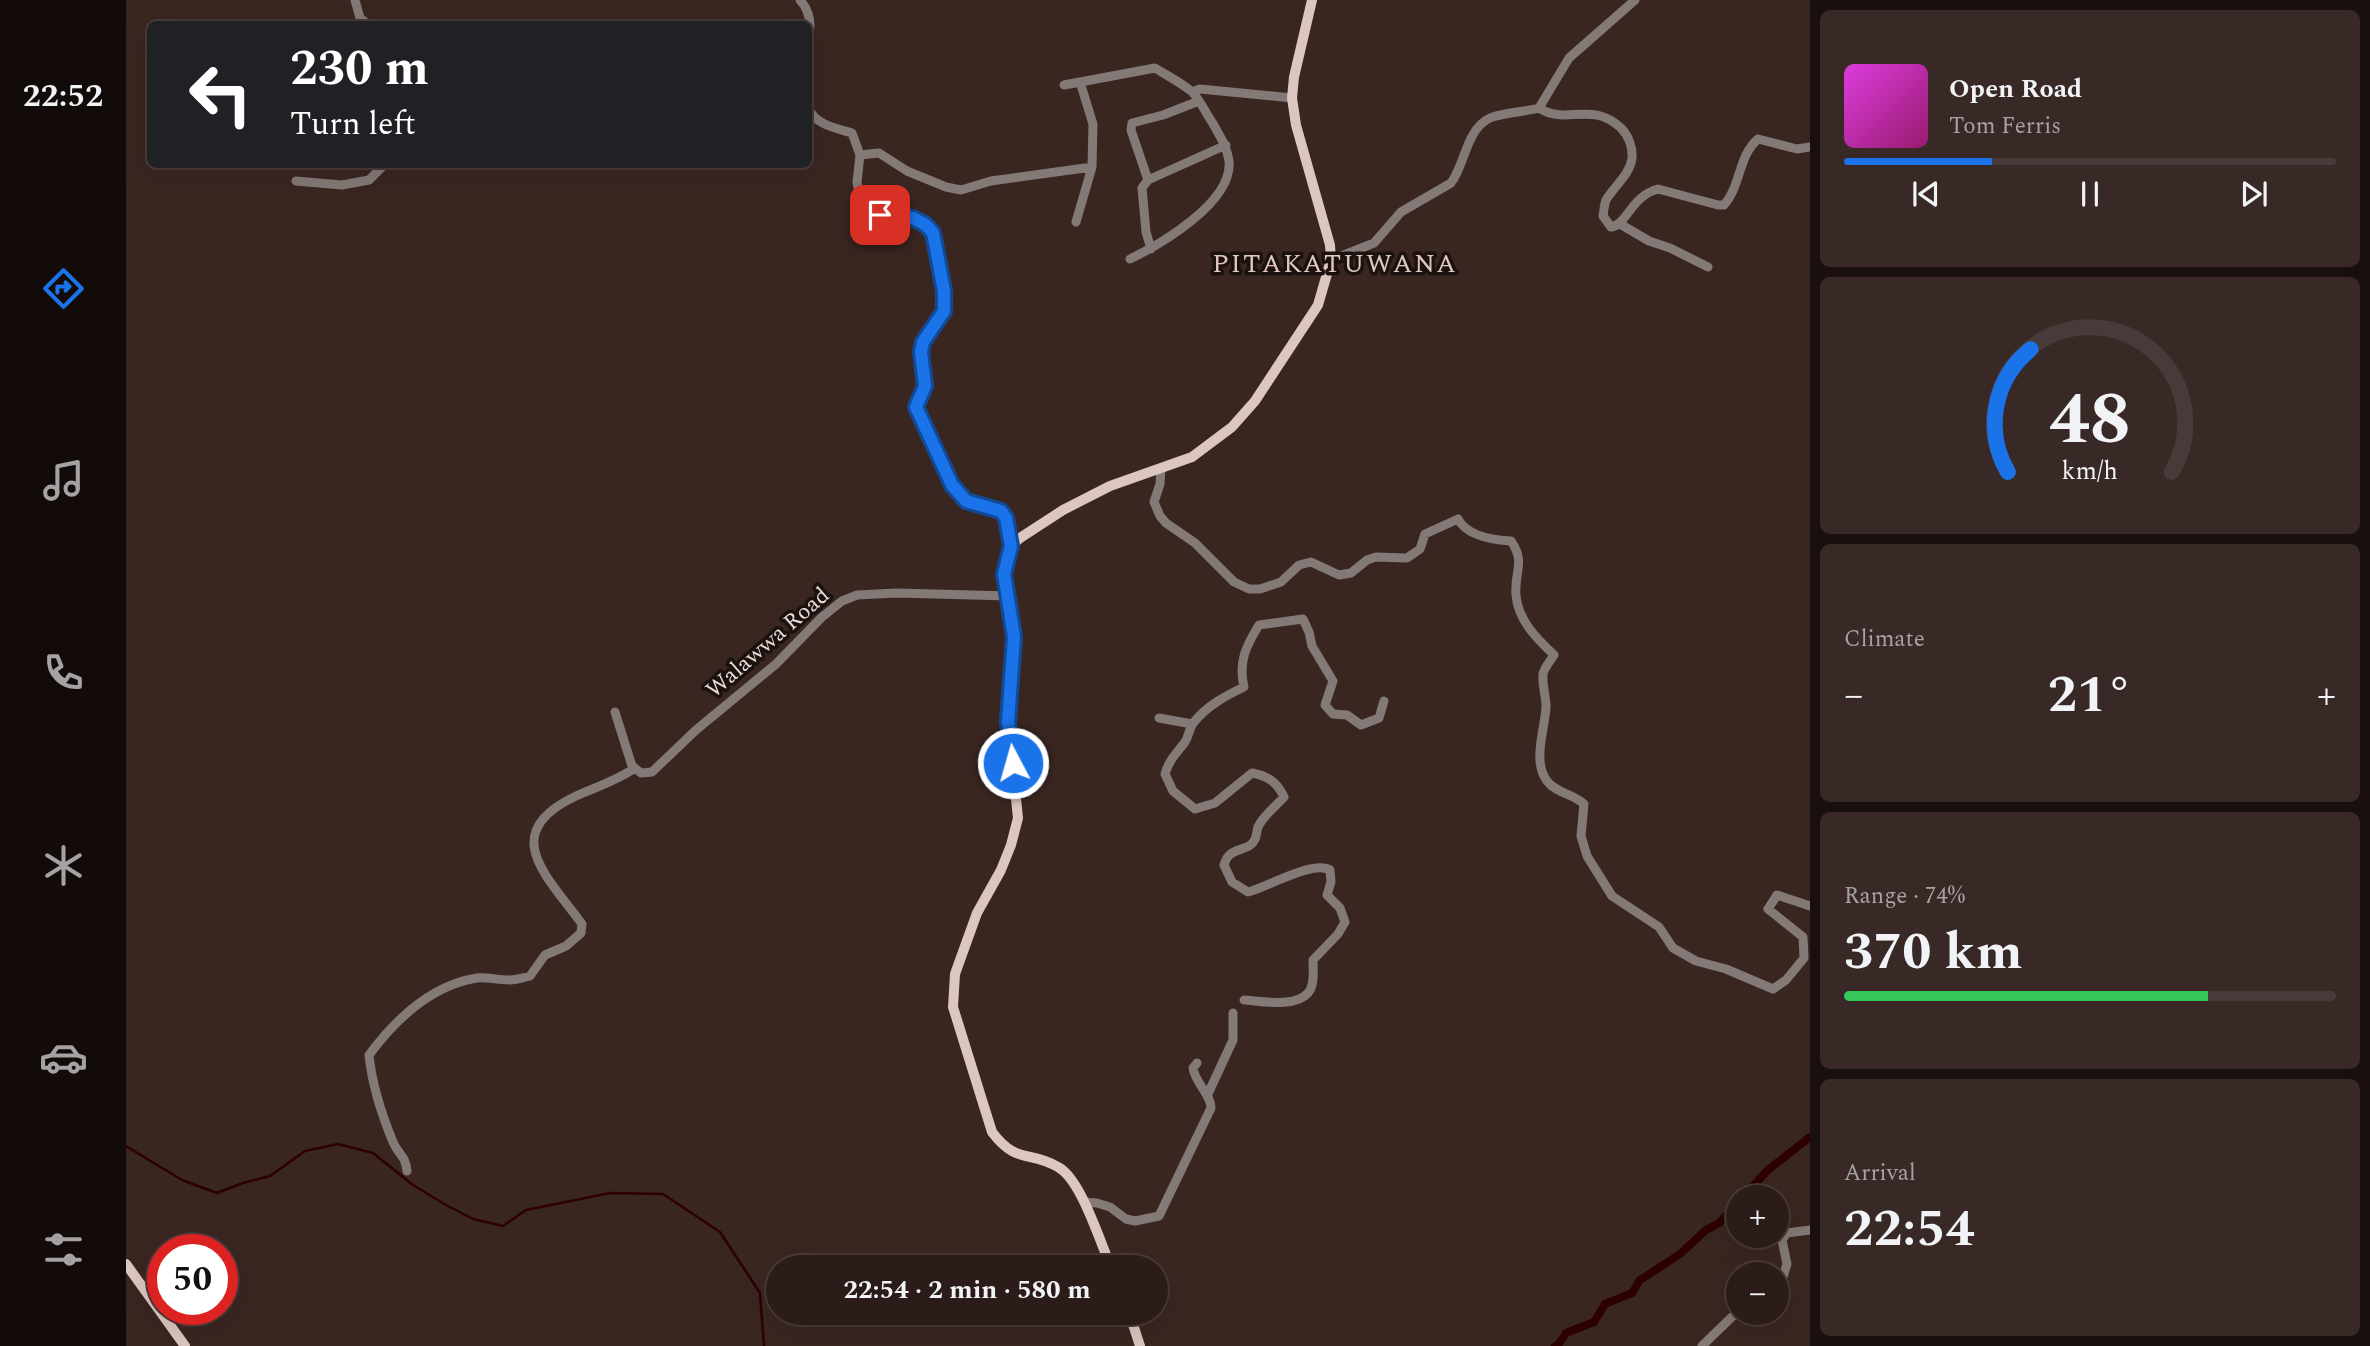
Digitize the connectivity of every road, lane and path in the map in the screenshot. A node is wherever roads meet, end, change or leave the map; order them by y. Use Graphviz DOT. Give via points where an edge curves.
graph roads {
  1 [pos="355,0"];
  2 [pos="800,0"];
  3 [pos="1312,0"];
  4 [pos="1635,0"];
  5 [pos="364,21"];
  6 [pos="810,21"];
  7 [pos="1080,82"];
  8 [pos="1064,85"];
  9 [pos="1192,92"];
  10 [pos="1292,98"];
  11 [pos="1199,101"];
  12 [pos="1539,108"];
  13 [pos="812,115"];
  14 [pos="1226,145"];
  15 [pos="1810,147"];
  16 [pos="860,155"];
  17 [pos="1092,167"];
  18 [pos="381,168"];
  19 [pos="1148,180"];
  20 [pos="296,181"];
  21 [pos="1076,222"];
  22 [pos="1620,224"];
  23 [pos="1151,249"];
  24 [pos="1130,259"];
  25 [pos="1331,260"];
  26 [pos="1708,267"];
  27 [pos="1161,468"];
  28 [pos="1011,546"];
  29 [pos="1010,596"];
  30 [pos="1384,701"];
  31 [pos="615,712"];
  32 [pos="1159,718"];
  33 [pos="1192,724"];
  34 [pos="635,768"];
  35 [pos="1810,906"];
  36 [pos="1244,1000"];
  37 [pos="1233,1013"];
  38 [pos="1198,1063"];
  39 [pos="1207,1096"];
  40 [pos="407,1171"];
  41 [pos="1084,1202"];
  42 [pos="1810,1230"];
  43 [pos="1106,1255"];
  44 [pos="1787,1262"];
  45 [pos="126,1264"];
  46 [pos="1726,1323"];
  47 [pos="1133,1325"];
  48 [pos="185,1346"];
  49 [pos="1140,1346"];
  50 [pos="1702,1346"];
  1 -- 5 [label="street"];
  2 -- 6 [label="street"];
  3 -- 10 [label="main road"];
  4 -- 12 [label="street" via="1569,58"];
  7 -- 8 [label="street"];
  7 -- 9 [label="street" via="1155,68"];
  7 -- 17 [label="street" via="1093,124"];
  9 -- 10 [label="street"];
  9 -- 11 [label="street"];
  10 -- 25 [label="main road"];
  11 -- 14 [label="street"];
  11 -- 19 [label="street" via="1132,123"];
  12 -- 22 [label="street" via="1558,114 1598,114 1626,133 1631,161 1606,200 1603,216 1611,227"];
  12 -- 25 [label="street" via="1489,118 1472,138 1451,183 1401,212 1374,243"];
  13 -- 16 [label="street" via="827,126 852,133"];
  14 -- 19 [label="street"];
  14 -- 23 [label="street" via="1229,164 1225,181 1212,201"];
  15 -- 22 [label="street" via="1797,149 1758,139 1746,153 1724,205 1658,189 1639,198"];
  16 -- 17 [label="street" via="879,153 907,171 961,190 991,180"];
  16 -- 28 [label="street" via="857,182 860,198 869,209 880,215 913,218 933,233 944,311 923,342 925,386 916,407 952,485 966,501 1001,511"];
  17 -- 21 [label="street"];
  18 -- 20 [label="street" via="369,180 342,185"];
  19 -- 23 [label="street" via="1142,188"];
  22 -- 26 [label="street"];
  23 -- 24 [label="street"];
  25 -- 27 [label="main road" via="1318,305 1255,401 1210,446"];
  27 -- 28 [label="main road" via="1110,486 1063,510"];
  27 -- 35 [label="street" via="1154,502 1160,516 1234,582 1249,589 1281,582 1299,565 1311,562 1339,575 1376,557 1407,558 1420,549 1426,534 1458,520 1490,540 1511,541 1519,554 1516,595 1521,616 1554,655 1543,671 1546,707 1541,742 1546,780 1584,804 1581,836 1587,856 1612,896 1659,927 1673,948 1684,955 1773,989 1804,958 1803,937 1768,909 1777,895"];
  28 -- 29 [label="main road" via="1004,574"];
  29 -- 34 [label="street, Walawwa Road" via="896,593 842,601 652,772 641,774"];
  29 -- 41 [label="main road" via="1014,637 1008,722 1018,818 1001,870 964,949 953,1007 992,1132 1003,1147 1016,1154 1060,1167"];
  30 -- 33 [label="street" via="1379,718 1361,725 1325,705 1333,681 1312,646 1303,619 1259,625 1244,649 1240,673 1244,687 1223,697"];
  31 -- 34 [label="street"];
  32 -- 33 [label="street"];
  33 -- 36 [label="street" via="1187,740 1168,761 1165,774 1182,800 1195,808 1215,803 1252,773 1267,776 1284,797 1258,826 1250,845 1227,856 1224,865 1232,881 1248,892 1323,867 1330,870 1327,895 1340,908 1345,922 1313,960 1308,992 1297,1000"];
  34 -- 40 [label="street" via="575,796 535,827 533,844 540,867 582,924 581,933 566,946 545,954 530,976 478,978 450,986 410,1009 369,1055 381,1112 395,1148 406,1159"];
  37 -- 39 [label="street" via="1233,1040"];
  38 -- 39 [label="street" via="1194,1075"];
  39 -- 41 [label="street" via="1211,1108 1159,1216 1135,1221 1110,1207"];
  41 -- 43 [label="main road"];
  42 -- 44 [label="street" via="1787,1233 1782,1240"];
  45 -- 48 [label="main road"];
  46 -- 50 [label="street"];
  47 -- 49 [label="main road"];
}
